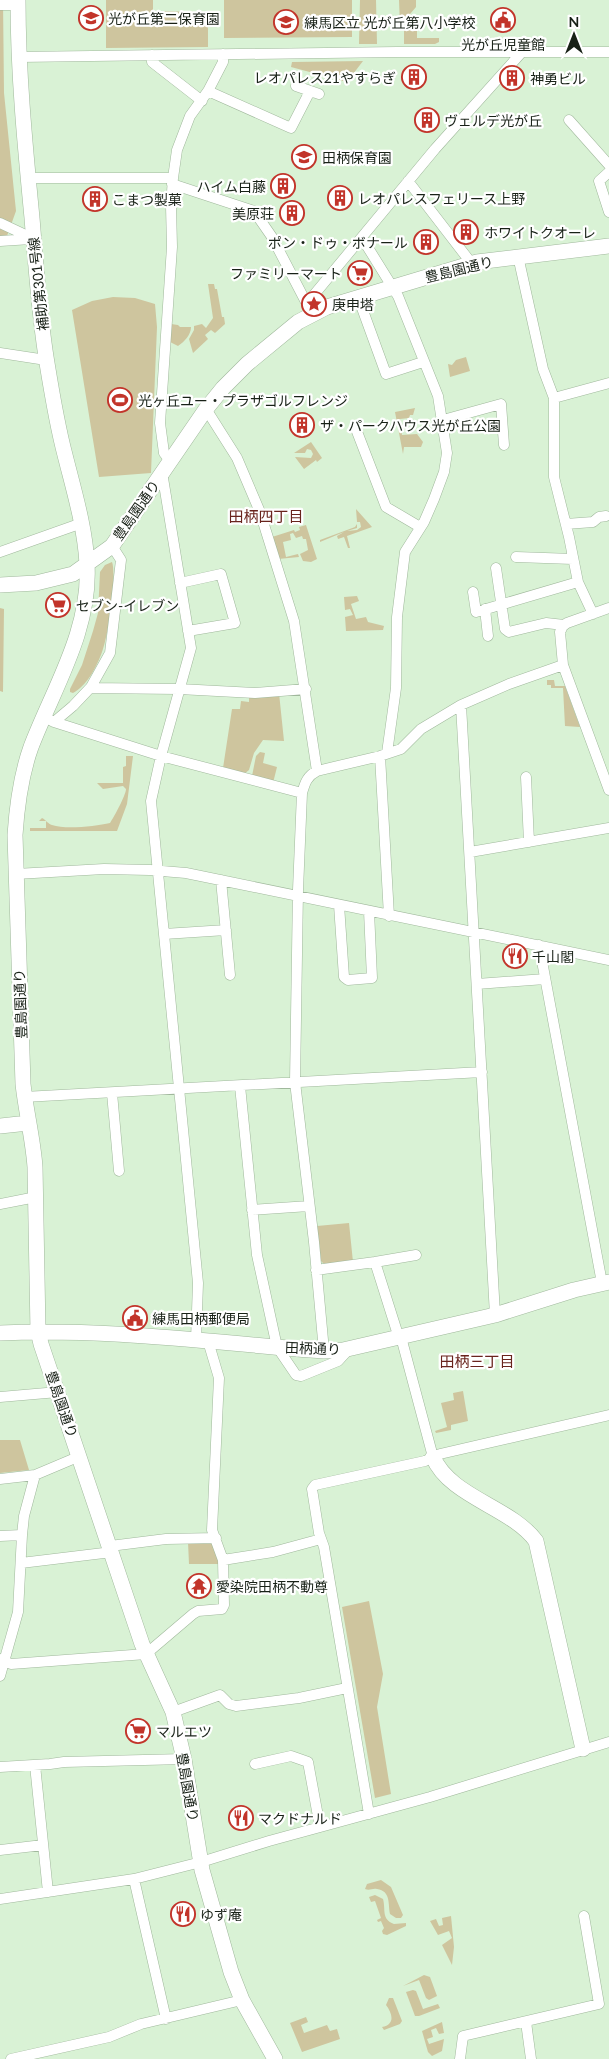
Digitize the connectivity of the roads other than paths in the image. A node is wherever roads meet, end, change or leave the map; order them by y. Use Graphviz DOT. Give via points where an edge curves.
graph roads {
  1 [pos="18,2"];
  2 [pos="0,5"];
  3 [pos="522,52"];
  4 [pos="609,52"];
  5 [pos="223,54"];
  6 [pos="152,55"];
  7 [pos="19,57"];
  8 [pos="296,86"];
  9 [pos="208,90"];
  10 [pos="202,101"];
  11 [pos="569,120"];
  12 [pos="609,165"];
  13 [pos="609,172"];
  14 [pos="28,178"];
  15 [pos="173,181"];
  16 [pos="408,181"];
  17 [pos="609,212"];
  18 [pos="0,223"];
  19 [pos="362,238"];
  20 [pos="34,239"];
  21 [pos="0,241"];
  22 [pos="609,246"];
  23 [pos="518,256"];
  24 [pos="472,264"];
  25 [pos="393,287"];
  26 [pos="358,297"];
  27 [pos="309,308"];
  28 [pos="0,353"];
  29 [pos="46,360"];
  30 [pos="423,362"];
  31 [pos="609,382"];
  32 [pos="554,398"];
  33 [pos="206,409"];
  34 [pos="443,420"];
  35 [pos="356,429"];
  36 [pos="504,445"];
  37 [pos="166,467"];
  38 [pos="606,516"];
  39 [pos="82,523"];
  40 [pos="566,524"];
  41 [pos="420,527"];
  42 [pos="112,546"];
  43 [pos="0,552"];
  44 [pos="516,557"];
  45 [pos="573,559"];
  46 [pos="88,565"];
  47 [pos="496,568"];
  48 [pos="578,582"];
  49 [pos="180,583"];
  50 [pos="0,585"];
  51 [pos="473,592"];
  52 [pos="501,605"];
  53 [pos="609,608"];
  54 [pos="485,610"];
  55 [pos="593,614"];
  56 [pos="564,624"];
  57 [pos="188,631"];
  58 [pos="488,636"];
  59 [pos="563,665"];
  60 [pos="90,688"];
  61 [pos="179,689"];
  62 [pos="306,689"];
  63 [pos="461,705"];
  64 [pos="49,719"];
  65 [pos="383,754"];
  66 [pos="161,756"];
  67 [pos="317,771"];
  68 [pos="526,777"];
  69 [pos="609,790"];
  70 [pos="302,793"];
  71 [pos="609,828"];
  72 [pos="529,842"];
  73 [pos="470,852"];
  74 [pos="157,870"];
  75 [pos="16,874"];
  76 [pos="221,880"];
  77 [pos="298,896"];
  78 [pos="339,906"];
  79 [pos="368,912"];
  80 [pos="389,916"];
  81 [pos="226,930"];
  82 [pos="474,932"];
  83 [pos="164,934"];
  84 [pos="539,946"];
  85 [pos="609,960"];
  86 [pos="230,975"];
  87 [pos="545,979"];
  88 [pos="477,984"];
  89 [pos="482,1072"];
  90 [pos="295,1082"];
  91 [pos="240,1086"];
  92 [pos="179,1089"];
  93 [pos="112,1093"];
  94 [pos="24,1097"];
  95 [pos="28,1123"];
  96 [pos="0,1126"];
  97 [pos="119,1171"];
  98 [pos="36,1197"];
  99 [pos="0,1204"];
  100 [pos="309,1206"];
  101 [pos="252,1210"];
  102 [pos="416,1255"];
  103 [pos="375,1262"];
  104 [pos="316,1270"];
  105 [pos="606,1283"];
  106 [pos="495,1315"];
  107 [pos="38,1331"];
  108 [pos="0,1333"];
  109 [pos="400,1338"];
  110 [pos="202,1340"];
  111 [pos="277,1347"];
  112 [pos="350,1349"];
  113 [pos="324,1351"];
  114 [pos="58,1392"];
  115 [pos="0,1397"];
  116 [pos="609,1415"];
  117 [pos="80,1456"];
  118 [pos="433,1457"];
  119 [pos="35,1475"];
  120 [pos="0,1479"];
  121 [pos="22,1535"];
  122 [pos="0,1536"];
  123 [pos="216,1538"];
  124 [pos="321,1539"];
  125 [pos="111,1549"];
  126 [pos="223,1560"];
  127 [pos="21,1563"];
  128 [pos="146,1654"];
  129 [pos="2,1660"];
  130 [pos="0,1676"];
  131 [pos="347,1688"];
  132 [pos="173,1712"];
  133 [pos="609,1742"];
  134 [pos="583,1749"];
  135 [pos="184,1759"];
  136 [pos="255,1764"];
  137 [pos="35,1766"];
  138 [pos="0,1767"];
  139 [pos="370,1814"];
  140 [pos="320,1827"];
  141 [pos="43,1845"];
  142 [pos="0,1850"];
  143 [pos="201,1862"];
  144 [pos="134,1879"];
  145 [pos="48,1892"];
  146 [pos="0,1899"];
  147 [pos="584,1916"];
  148 [pos="242,2000"];
  149 [pos="166,2019"];
  150 [pos="526,2022"];
  151 [pos="11,2059"];
  152 [pos="275,2059"];
  153 [pos="460,2059"];
  154 [pos="531,2059"];
  1 -- 2 [label="street"];
  1 -- 7 [label="street, 補助第301号線"];
  3 -- 4 [label="street"];
  3 -- 5 [label="street"];
  3 -- 16 [label="street"];
  5 -- 6 [label="street"];
  5 -- 9 [label="street" via="223,62"];
  6 -- 7 [label="street"];
  6 -- 10 [label="street" via="152,62"];
  7 -- 14 [label="street, 補助第301号線"];
  8 -- 9 [label="street" via="314,92 291,128"];
  9 -- 10 [label="street"];
  10 -- 15 [label="street" via="190,116 177,150"];
  11 -- 12 [label="street"];
  13 -- 17 [label="street" via="599,181"];
  14 -- 15 [label="street"];
  14 -- 20 [label="street, 補助第301号線"];
  15 -- 27 [label="street" via="254,211"];
  15 -- 37 [label="street" via="172,248 160,423"];
  16 -- 19 [label="street"];
  16 -- 24 [label="street"];
  18 -- 20 [label="street"];
  19 -- 25 [label="street"];
  19 -- 27 [label="street"];
  20 -- 21 [label="street"];
  20 -- 29 [label="street, 補助第301号線"];
  22 -- 23 [label="street, 豊島園通り"];
  23 -- 24 [label="street, 豊島園通り"];
  23 -- 32 [label="street" via="543,369"];
  24 -- 25 [label="street, 豊島園通り"];
  25 -- 26 [label="street, 豊島園通り"];
  25 -- 30 [label="street"];
  26 -- 27 [label="street, 豊島園通り"];
  26 -- 30 [label="street" via="386,374"];
  27 -- 33 [label="street, 豊島園通り" via="298,322 247,364"];
  28 -- 29 [label="street"];
  29 -- 39 [label="street, 補助第301号線"];
  30 -- 34 [label="street" via="438,396"];
  31 -- 32 [label="street"];
  32 -- 40 [label="street" via="553,472"];
  33 -- 37 [label="street, 豊島園通り"];
  33 -- 62 [label="street" via="237,458 260,512 294,621"];
  34 -- 36 [label="street" via="501,404"];
  34 -- 41 [label="street" via="444,472"];
  35 -- 41 [label="street" via="386,508"];
  37 -- 42 [label="street, 豊島園通り"];
  37 -- 49 [label="street"];
  38 -- 40 [label="street" via="593,522"];
  39 -- 43 [label="street"];
  39 -- 46 [label="street, 補助第301号線"];
  40 -- 45 [label="street"];
  41 -- 65 [label="street" via="406,550 404,562 397,617 396,688"];
  42 -- 46 [label="street, 豊島園通り"];
  42 -- 60 [label="street" via="120,560 110,653"];
  44 -- 45 [label="street"];
  45 -- 48 [label="street"];
  46 -- 50 [label="street" via="54,580"];
  46 -- 64 [label="street, 豊島園通り" via="77,638"];
  47 -- 52 [label="street"];
  48 -- 52 [label="street"];
  48 -- 55 [label="street"];
  49 -- 57 [label="street"];
  49 -- 57 [label="street" via="221,574 235,623"];
  51 -- 54 [label="street" via="476,612"];
  52 -- 54 [label="street"];
  52 -- 56 [label="street" via="505,629 509,632 546,623"];
  53 -- 55 [label="street"];
  54 -- 58 [label="street"];
  55 -- 56 [label="street"];
  56 -- 59 [label="street" via="560,632"];
  57 -- 61 [label="street" via="191,648"];
  59 -- 63 [label="street"];
  59 -- 69 [label="street"];
  60 -- 61 [label="street"];
  60 -- 64 [label="street" via="73,706"];
  61 -- 62 [label="street" via="255,693"];
  61 -- 66 [label="street"];
  62 -- 67 [label="street"];
  63 -- 65 [label="street" via="421,730 401,749"];
  63 -- 73 [label="street"];
  64 -- 66 [label="street"];
  64 -- 75 [label="street, 豊島園通り" via="29,755 19,794"];
  65 -- 67 [label="street"];
  65 -- 80 [label="street"];
  66 -- 70 [label="street"];
  66 -- 74 [label="street" via="152,801"];
  67 -- 70 [label="street" via="310,775"];
  68 -- 72 [label="street"];
  70 -- 77 [label="street"];
  71 -- 72 [label="street"];
  72 -- 73 [label="street"];
  73 -- 82 [label="street"];
  74 -- 75 [label="street" via="104,869"];
  74 -- 76 [label="street"];
  74 -- 83 [label="street"];
  75 -- 94 [label="street, 豊島園通り"];
  76 -- 77 [label="street"];
  76 -- 81 [label="street"];
  77 -- 78 [label="street"];
  77 -- 90 [label="street"];
  78 -- 79 [label="street"];
  78 -- 79 [label="street" via="344,977 348,980 372,978"];
  79 -- 80 [label="street"];
  80 -- 82 [label="street"];
  81 -- 83 [label="street"];
  81 -- 86 [label="street"];
  82 -- 84 [label="street"];
  82 -- 88 [label="street"];
  83 -- 92 [label="street"];
  84 -- 85 [label="street"];
  84 -- 87 [label="street"];
  87 -- 88 [label="street"];
  87 -- 105 [label="street"];
  88 -- 89 [label="street"];
  89 -- 90 [label="street"];
  89 -- 106 [label="street"];
  90 -- 91 [label="street"];
  90 -- 100 [label="street"];
  91 -- 92 [label="street"];
  91 -- 101 [label="street"];
  92 -- 93 [label="street"];
  92 -- 110 [label="street"];
  93 -- 94 [label="street"];
  93 -- 97 [label="street"];
  94 -- 95 [label="street, 豊島園通り"];
  95 -- 96 [label="street"];
  95 -- 98 [label="street, 豊島園通り" via="34,1147"];
  98 -- 99 [label="street"];
  98 -- 107 [label="street, 豊島園通り"];
  100 -- 101 [label="street"];
  100 -- 104 [label="street"];
  101 -- 111 [label="street" via="257,1255"];
  102 -- 103 [label="street"];
  103 -- 104 [label="street"];
  103 -- 109 [label="street"];
  104 -- 113 [label="street"];
  105 -- 106 [label="street, 田柄通り"];
  106 -- 109 [label="street, 田柄通り"];
  107 -- 108 [label="street, 田柄通り"];
  107 -- 110 [label="street, 田柄通り"];
  107 -- 114 [label="street, 豊島園通り"];
  109 -- 112 [label="street, 田柄通り"];
  109 -- 118 [label="street"];
  110 -- 111 [label="street, 田柄通り"];
  110 -- 123 [label="street" via="219,1381 212,1530"];
  111 -- 112 [label="street" via="296,1375 301,1376 338,1362"];
  111 -- 113 [label="street, 田柄通り"];
  112 -- 113 [label="street, 田柄通り"];
  114 -- 115 [label="street"];
  114 -- 117 [label="street, 豊島園通り"];
  116 -- 118 [label="street"];
  117 -- 119 [label="street"];
  117 -- 125 [label="street, 豊島園通り"];
  118 -- 124 [label="street" via="315,1485 312,1489"];
  118 -- 134 [label="street" via="454,1482 523,1527 536,1541"];
  119 -- 120 [label="street"];
  119 -- 121 [label="street"];
  121 -- 122 [label="street"];
  121 -- 127 [label="street"];
  123 -- 125 [label="street" via="166,1539"];
  123 -- 126 [label="street"];
  124 -- 126 [label="street" via="273,1552"];
  124 -- 131 [label="street"];
  125 -- 127 [label="street"];
  125 -- 128 [label="street, 豊島園通り"];
  126 -- 128 [label="street" via="222,1609 198,1611"];
  127 -- 129 [label="street" via="18,1612"];
  128 -- 129 [label="street" via="11,1664"];
  128 -- 132 [label="street, 豊島園通り"];
  129 -- 130 [label="street"];
  131 -- 132 [label="street" via="236,1706 220,1695"];
  131 -- 139 [label="street"];
  132 -- 135 [label="street, 豊島園通り"];
  133 -- 134 [label="street"];
  134 -- 139 [label="street"];
  135 -- 137 [label="street" via="64,1762"];
  135 -- 143 [label="street, 豊島園通り"];
  136 -- 140 [label="street" via="291,1756 308,1762"];
  137 -- 138 [label="street"];
  137 -- 141 [label="street"];
  139 -- 140 [label="street"];
  140 -- 143 [label="street"];
  141 -- 142 [label="street"];
  141 -- 145 [label="street"];
  143 -- 144 [label="street"];
  143 -- 148 [label="street, 豊島園通り" via="231,1972"];
  144 -- 145 [label="street"];
  144 -- 149 [label="street"];
  145 -- 146 [label="street"];
  147 -- 150 [label="street" via="599,2004"];
  148 -- 149 [label="street"];
  148 -- 152 [label="street, 豊島園通り"];
  149 -- 151 [label="street" via="141,2024 109,2037"];
  150 -- 153 [label="street" via="462,2036"];
  150 -- 154 [label="street"];
}
